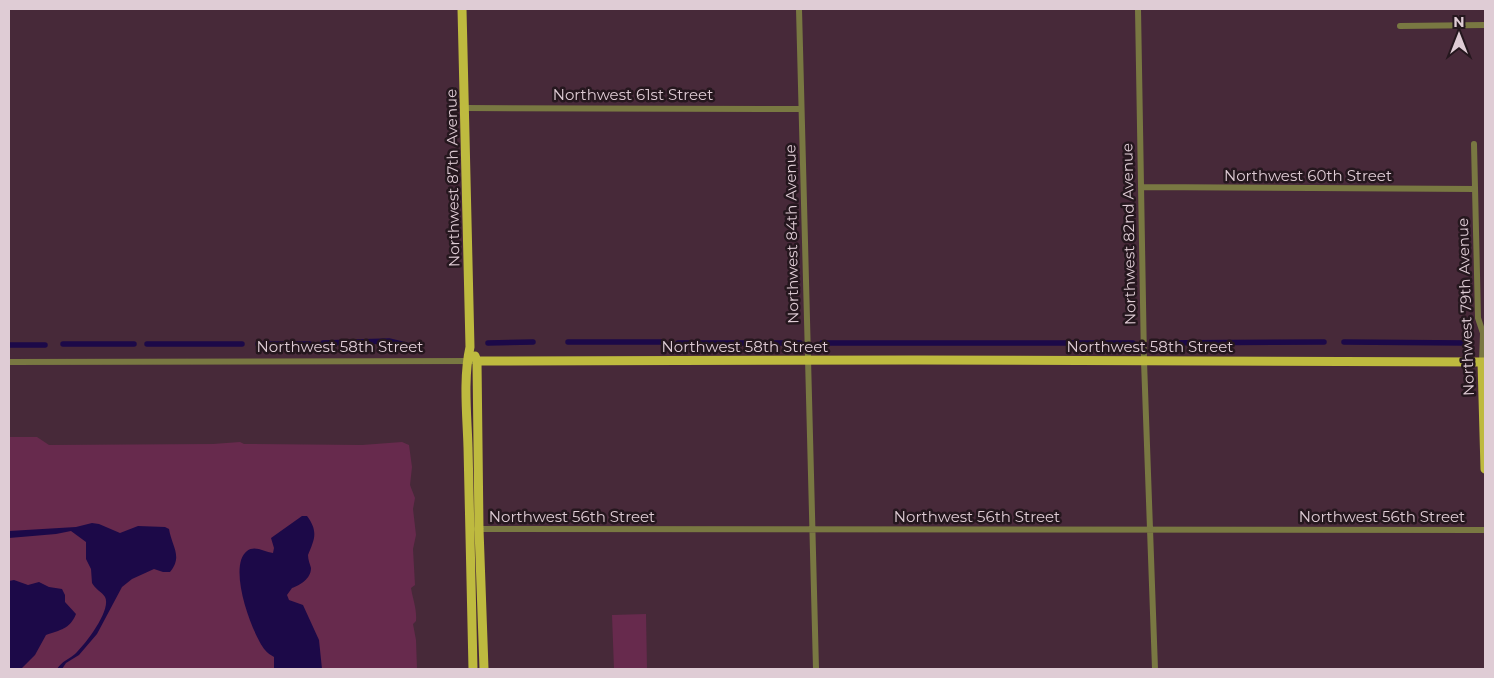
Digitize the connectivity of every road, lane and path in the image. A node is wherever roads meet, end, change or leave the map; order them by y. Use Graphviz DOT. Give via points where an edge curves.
graph roads {
  1 [pos="462,9"];
  2 [pos="799,9"];
  3 [pos="1138,9"];
  4 [pos="1485,25"];
  5 [pos="1400,26"];
  6 [pos="465,108"];
  7 [pos="801,109"];
  8 [pos="1474,144"];
  9 [pos="1141,187"];
  10 [pos="1475,189"];
  11 [pos="1484,331"];
  12 [pos="470,347"];
  13 [pos="808,360"];
  14 [pos="467,361"];
  15 [pos="477,361"];
  16 [pos="1144,361"];
  17 [pos="9,362"];
  18 [pos="1484,362"];
  19 [pos="1485,446"];
  20 [pos="1485,469"];
  21 [pos="479,529"];
  22 [pos="469,530"];
  23 [pos="813,530"];
  24 [pos="1150,530"];
  25 [pos="1485,530"];
  26 [pos="473,669"];
  27 [pos="484,669"];
  28 [pos="816,669"];
  29 [pos="1155,669"];
  1 -- 6 [label="main road, Northwest 87th Avenue"];
  2 -- 7 [label="street, Northwest 84th Avenue"];
  3 -- 9 [label="street, Northwest 82nd Avenue"];
  4 -- 5 [label="street"];
  6 -- 7 [label="street, Northwest 61st Street"];
  6 -- 12 [label="main road, Northwest 87th Avenue"];
  7 -- 13 [label="street, Northwest 84th Avenue"];
  8 -- 10 [label="street, Northwest 79th Avenue"];
  9 -- 10 [label="street, Northwest 60th Street"];
  9 -- 16 [label="street, Northwest 82nd Avenue"];
  10 -- 11 [label="street, Northwest 79th Avenue" via="1478,318"];
  11 -- 18 [label="street, Northwest 79th Avenue"];
  12 -- 14 [label="main road, Northwest 87th Avenue"];
  12 -- 15 [label="main road, Northwest 87th Avenue"];
  13 -- 15 [label="main road, Northwest 58th Street"];
  13 -- 16 [label="main road, Northwest 58th Street"];
  13 -- 23 [label="street, Northwest 84th Avenue"];
  14 -- 15 [label="street, Northwest 58th Street"];
  14 -- 17 [label="street, Northwest 58th Street"];
  14 -- 22 [label="main road, Northwest 87th Avenue"];
  15 -- 21 [label="main road, Northwest 87th Avenue"];
  16 -- 18 [label="main road, Northwest 58th Street"];
  16 -- 24 [label="street, Northwest 82nd Avenue"];
  18 -- 19 [label="main road, Northwest 79th Avenue"];
  19 -- 20 [label="main road, Northwest 79th Avenue"];
  21 -- 22 [label="street, Northwest 56th Street"];
  21 -- 23 [label="street, Northwest 56th Street"];
  21 -- 27 [label="main road, Northwest 87th Avenue"];
  22 -- 26 [label="main road, Northwest 87th Avenue"];
  23 -- 24 [label="street, Northwest 56th Street"];
  23 -- 28 [label="street, Northwest 84th Avenue"];
  24 -- 25 [label="street, Northwest 56th Street"];
  24 -- 29 [label="street, Northwest 82nd Avenue"];
}
